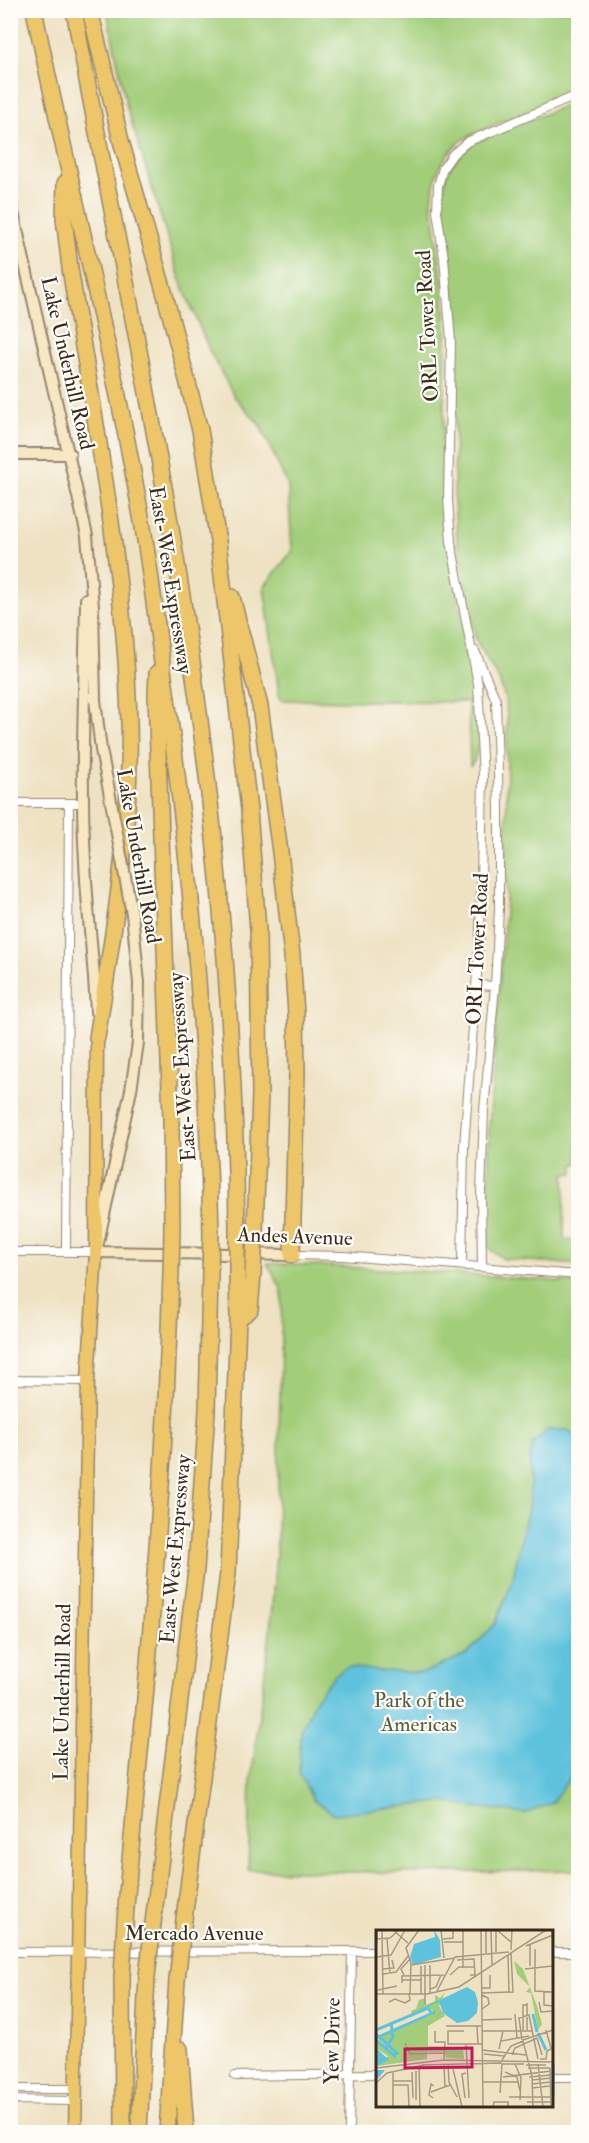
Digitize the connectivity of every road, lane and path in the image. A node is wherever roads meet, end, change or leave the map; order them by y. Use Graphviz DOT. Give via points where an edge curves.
graph roads {
  1 [pos="34,10"];
  2 [pos="74,10"];
  3 [pos="90,10"];
  4 [pos="579,95"];
  5 [pos="66,165"];
  6 [pos="10,199"];
  7 [pos="10,454"];
  8 [pos="70,454"];
  9 [pos="87,536"];
  10 [pos="218,541"];
  11 [pos="159,638"];
  12 [pos="470,638"];
  13 [pos="483,776"];
  14 [pos="499,777"];
  15 [pos="10,802"];
  16 [pos="69,803"];
  17 [pos="83,803"];
  18 [pos="476,985"];
  19 [pos="495,986"];
  20 [pos="98,1038"];
  21 [pos="10,1252"];
  22 [pos="66,1252"];
  23 [pos="96,1252"];
  24 [pos="292,1255"];
  25 [pos="462,1265"];
  26 [pos="482,1266"];
  27 [pos="245,1274"];
  28 [pos="579,1275"];
  29 [pos="10,1380"];
  30 [pos="88,1381"];
  31 [pos="351,1951"];
  32 [pos="376,1951"];
  33 [pos="10,1952"];
  34 [pos="77,1952"];
  35 [pos="553,1952"];
  36 [pos="579,1952"];
  37 [pos="177,1980"];
  38 [pos="350,2074"];
  39 [pos="376,2074"];
  40 [pos="236,2076"];
  41 [pos="553,2077"];
  42 [pos="579,2077"];
  43 [pos="10,2089"];
  44 [pos="75,2095"];
  45 [pos="10,2100"];
  46 [pos="75,2133"];
  47 [pos="123,2133"];
  48 [pos="139,2133"];
  49 [pos="167,2133"];
  50 [pos="186,2133"];
  51 [pos="349,2133"];
  1 -- 5 [label="highway, East-West Expressway"];
  2 -- 27 [label="highway, East-West Expressway, bridge" via="161,469 196,698 229,1006 237,1230"];
  3 -- 10 [label="highway" via="121,141 200,430"];
  4 -- 12 [label="street, ORL Tower Road" via="467,142 443,168 438,186 437,211 451,341 451,542"];
  5 -- 11 [label="highway, East-West Expressway" via="117,392"];
  5 -- 20 [label="highway" via="64,218 117,565 129,723 122,872"];
  6 -- 8 [label="main road, Lake Underhill Road"];
  7 -- 8 [label="main road"];
  8 -- 9 [label="main road, Lake Underhill Road"];
  9 -- 17 [label="main road, Lake Underhill Road"];
  9 -- 23 [label="main road, Lake Underhill Road, bridge" via="95,700 132,914 139,983 138,1043 131,1090"];
  10 -- 24 [label="highway" via="260,706 292,956 297,1072"];
  10 -- 27 [label="highway, bridge" via="249,810 258,930 260,1094 255,1230"];
  11 -- 47 [label="highway, bridge" via="156,695 171,1118 171,1274 167,1412 125,1922"];
  11 -- 48 [label="highway, East-West Expressway, bridge" via="176,756 204,1056 211,1233 207,1411 196,1569 147,1977"];
  12 -- 13 [label="street, ORL Tower Road" via="479,698"];
  12 -- 14 [label="street, ORL Tower Road" via="496,700"];
  13 -- 14 [label="street"];
  13 -- 18 [label="street, ORL Tower Road"];
  14 -- 19 [label="street, ORL Tower Road"];
  15 -- 16 [label="street"];
  16 -- 17 [label="street"];
  16 -- 22 [label="street"];
  17 -- 20 [label="main road, Lake Underhill Road"];
  18 -- 19 [label="street"];
  18 -- 25 [label="street, ORL Tower Road" via="465,1135"];
  19 -- 26 [label="street, ORL Tower Road" via="484,1111"];
  20 -- 23 [label="main road, Lake Underhill Road"];
  21 -- 22 [label="street, Andes Avenue"];
  22 -- 23 [label="street, Andes Avenue"];
  23 -- 24 [label="main road, Andes Avenue"];
  23 -- 30 [label="main road, Lake Underhill Road"];
  24 -- 25 [label="street, Andes Avenue"];
  25 -- 26 [label="street, Andes Avenue"];
  26 -- 28 [label="street, Andes Avenue"];
  27 -- 37 [label="highway, bridge" via="250,1311 238,1319 228,1574"];
  29 -- 30 [label="street"];
  30 -- 34 [label="main road, Lake Underhill Road"];
  31 -- 32 [label="street, Mercado Avenue"];
  31 -- 34 [label="street, Mercado Avenue"];
  31 -- 38 [label="street, Yew Drive"];
  33 -- 34 [label="street, Mercado Avenue"];
  34 -- 44 [label="main road, Lake Underhill Road"];
  35 -- 36 [label="street"];
  37 -- 49 [label="highway"];
  37 -- 50 [label="highway"];
  38 -- 39 [label="street"];
  38 -- 40 [label="street"];
  38 -- 51 [label="street, Yew Drive"];
  41 -- 42 [label="street"];
  43 -- 44 [label="street"];
  44 -- 45 [label="street"];
  44 -- 46 [label="main road, Lake Underhill Road"];
}
